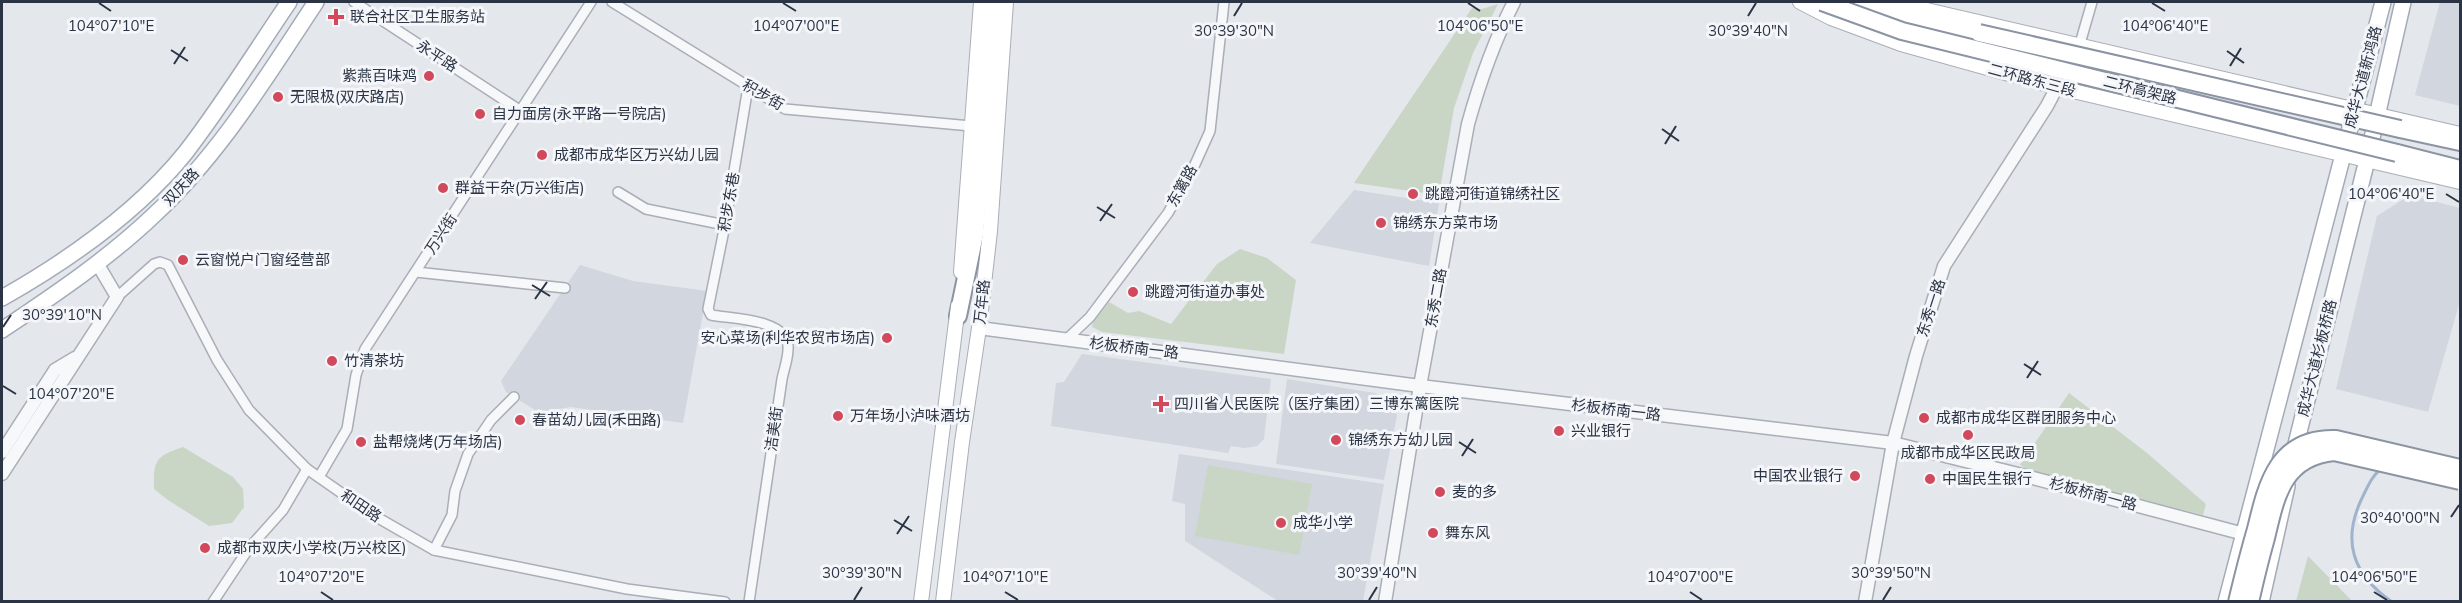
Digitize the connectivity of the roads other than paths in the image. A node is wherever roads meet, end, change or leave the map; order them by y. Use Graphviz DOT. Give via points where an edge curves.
graph roads {
  1 [pos="289,2"];
  2 [pos="316,2"];
  3 [pos="354,2"];
  4 [pos="591,2"];
  5 [pos="612,2"];
  6 [pos="981,2"];
  7 [pos="993,2"];
  8 [pos="1006,2"];
  9 [pos="1224,2"];
  10 [pos="1514,2"];
  11 [pos="1800,2"];
  12 [pos="1822,2"];
  13 [pos="1859,2"];
  14 [pos="1892,2"];
  15 [pos="2092,2"];
  16 [pos="2383,2"];
  17 [pos="2403,2"];
  18 [pos="624,5"];
  19 [pos="2079,47"];
  20 [pos="748,87"];
  21 [pos="2056,87"];
  22 [pos="2355,109"];
  23 [pos="521,111"];
  24 [pos="2377,114"];
  25 [pos="971,126"];
  26 [pos="2460,134"];
  27 [pos="2460,142"];
  28 [pos="2342,153"];
  29 [pos="2367,160"];
  30 [pos="2460,169"];
  31 [pos="2460,182"];
  32 [pos="618,192"];
  33 [pos="725,225"];
  34 [pos="97,264"];
  35 [pos="416,272"];
  36 [pos="565,288"];
  37 [pos="117,297"];
  38 [pos="2,298"];
  39 [pos="711,315"];
  40 [pos="958,316"];
  41 [pos="979,328"];
  42 [pos="2,330"];
  43 [pos="1067,339"];
  44 [pos="79,356"];
  45 [pos="1420,386"];
  46 [pos="514,397"];
  47 [pos="1893,443"];
  48 [pos="2,452"];
  49 [pos="2460,468"];
  50 [pos="307,469"];
  51 [pos="2,474"];
  52 [pos="319,477"];
  53 [pos="2460,482"];
  54 [pos="2244,534"];
  55 [pos="434,550"];
  56 [pos="213,602"];
  57 [pos="725,602"];
  58 [pos="749,602"];
  59 [pos="921,602"];
  60 [pos="943,602"];
  61 [pos="1385,602"];
  62 [pos="1865,602"];
  63 [pos="2226,602"];
  64 [pos="2237,602"];
  65 [pos="2250,602"];
  66 [pos="2261,602"];
  1 -- 38 [label="main road, 双庆路" via="204,128 164,177 77,251"];
  2 -- 34 [label="main road, 双庆路" via="222,139 154,215"];
  3 -- 23 [label="street, 永平路"];
  4 -- 23 [label="street, 万兴街"];
  5 -- 18 [label="street, 积步街"];
  6 -- 25 [label="main road, 万年路"];
  7 -- 40 [label="highway" via="975,234"];
  8 -- 41 [label="main road, 万年路"];
  9 -- 43 [label="street, 东篱路" via="1210,131 1192,171 1168,213 1090,317"];
  10 -- 45 [label="street, 东秀二路" via="1479,82 1468,123"];
  11 -- 21 [label="main road, 二环路东三段" via="1901,44"];
  12 -- 30 [label="highway, 二环高架路, bridge" via="1902,32"];
  13 -- 27 [label="highway, 二环高架路, bridge" via="1899,15"];
  14 -- 19 [label="main road"];
  15 -- 19 [label="street"];
  16 -- 22 [label="main road, 成华大道新鸿路"];
  17 -- 24 [label="main road, 成华大道新鸿路"];
  18 -- 20 [label="street, 积步街"];
  19 -- 21 [label="street, 东秀一路"];
  19 -- 22 [label="main road"];
  20 -- 25 [label="street, 积步街" via="785,110"];
  20 -- 33 [label="street, 积步东巷"];
  21 -- 28 [label="main road, 二环路东三段"];
  21 -- 47 [label="street, 东秀一路" via="1944,266"];
  22 -- 24 [label="main road"];
  22 -- 28 [label="main road, 成华大道新鸿路"];
  23 -- 35 [label="street, 万兴街"];
  24 -- 26 [label="main road"];
  24 -- 29 [label="main road, 成华大道杉板桥路"];
  25 -- 40 [label="main road, 万年路"];
  28 -- 29 [label="main road, 二环路东三段"];
  28 -- 54 [label="main road, 成华大道杉板桥路"];
  29 -- 31 [label="main road, 二环路东三段"];
  29 -- 66 [label="main road, 成华大道杉板桥路"];
  32 -- 33 [label="street" via="646,208"];
  33 -- 39 [label="street, 积步东巷" via="708,309"];
  34 -- 37 [label="street"];
  34 -- 42 [label="main road, 双庆路"];
  35 -- 36 [label="street"];
  35 -- 52 [label="street, 万兴街" via="365,349 356,375 347,429"];
  37 -- 44 [label="street"];
  37 -- 50 [label="street, 和田路" via="154,264 168,265 249,410"];
  39 -- 58 [label="street, 洁美街" via="773,325 784,334 789,347"];
  40 -- 59 [label="main road, 万年路"];
  41 -- 43 [label="street, 杉板桥南一路"];
  41 -- 60 [label="main road, 万年路"];
  43 -- 45 [label="street, 杉板桥南一路"];
  44 -- 48 [label="street" via="55,370"];
  44 -- 51 [label="street"];
  45 -- 47 [label="street, 杉板桥南一路"];
  45 -- 61 [label="street, 东秀二路"];
  46 -- 55 [label="street" via="491,420 468,454 455,491 452,514"];
  47 -- 54 [label="street, 杉板桥南一路"];
  47 -- 62 [label="street, 东秀一路"];
  49 -- 64 [label="highway, bridge" via="2336,439 2301,446 2284,459 2268,482"];
  50 -- 52 [label="street, 和田路"];
  50 -- 56 [label="street" via="283,510 249,548"];
  52 -- 55 [label="street, 和田路" via="373,515"];
  53 -- 65 [label="highway, bridge" via="2334,452 2302,461 2287,476 2275,500"];
  54 -- 63 [label="main road, 成华大道杉板桥路"];
  55 -- 57 [label="street, 和田路" via="627,589"];
}
